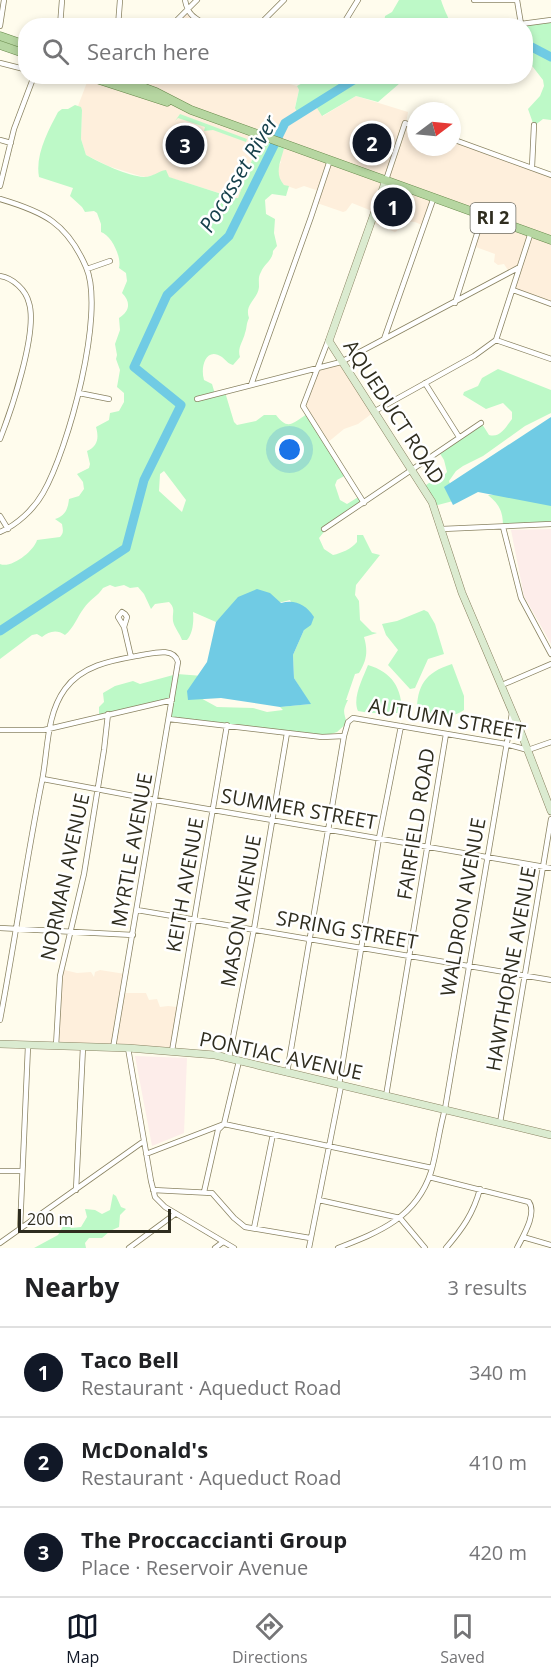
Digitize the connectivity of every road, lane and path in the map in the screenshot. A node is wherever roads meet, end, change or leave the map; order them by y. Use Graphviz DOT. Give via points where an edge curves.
graph roads {
  1 [pos="4,0"];
  2 [pos="62,0"];
  3 [pos="120,0"];
  4 [pos="185,0"];
  5 [pos="197,0"];
  6 [pos="284,0"];
  7 [pos="358,0"];
  8 [pos="474,0"];
  9 [pos="517,0"];
  10 [pos="187,10"];
  11 [pos="61,18"];
  12 [pos="119,18"];
  13 [pos="179,18"];
  14 [pos="195,18"];
  15 [pos="266,18"];
  16 [pos="347,18"];
  17 [pos="520,18"];
  18 [pos="551,20"];
  19 [pos="533,22"];
  20 [pos="0,26"];
  21 [pos="0,36"];
  22 [pos="0,45"];
  23 [pos="18,47"];
  24 [pos="18,49"];
  25 [pos="0,63"];
  26 [pos="18,67"];
  27 [pos="31,84"];
  28 [pos="110,84"];
  29 [pos="134,84"];
  30 [pos="177,104"];
  31 [pos="407,124"];
  32 [pos="534,125"];
  33 [pos="0,140"];
  34 [pos="461,142"];
  35 [pos="11,143"];
  36 [pos="330,160"];
  37 [pos="532,167"];
  38 [pos="551,175"];
  39 [pos="386,180"];
  40 [pos="0,186"];
  41 [pos="434,197"];
  42 [pos="0,199"];
  43 [pos="483,215"];
  44 [pos="531,232"];
  45 [pos="551,240"];
  46 [pos="110,261"];
  47 [pos="518,268"];
  48 [pos="87,269"];
  49 [pos="0,276"];
  50 [pos="513,290"];
  51 [pos="455,303"];
  52 [pos="551,304"];
  53 [pos="384,340"];
  54 [pos="496,340"];
  55 [pos="328,341"];
  56 [pos="551,359"];
  57 [pos="341,363"];
  58 [pos="319,369"];
  59 [pos="425,383"];
  60 [pos="251,385"];
  61 [pos="79,393"];
  62 [pos="109,399"];
  63 [pos="196,399"];
  64 [pos="375,411"];
  65 [pos="481,423"];
  66 [pos="459,437"];
  67 [pos="0,439"];
  68 [pos="412,469"];
  69 [pos="364,502"];
  70 [pos="0,516"];
  71 [pos="551,524"];
  72 [pos="503,527"];
  73 [pos="8,529"];
  74 [pos="324,529"];
  75 [pos="442,529"];
  76 [pos="0,532"];
  77 [pos="124,627"];
  78 [pos="551,654"];
  79 [pos="131,657"];
  80 [pos="551,664"];
  81 [pos="502,685"];
  82 [pos="172,699"];
  83 [pos="512,710"];
  84 [pos="108,714"];
  85 [pos="169,719"];
  86 [pos="227,725"];
  87 [pos="401,726"];
  88 [pos="49,728"];
  89 [pos="0,730"];
  90 [pos="287,733"];
  91 [pos="446,734"];
  92 [pos="344,736"];
  93 [pos="551,742"];
  94 [pos="506,744"];
  95 [pos="528,750"];
  96 [pos="43,779"];
  97 [pos="98,789"];
  98 [pos="155,800"];
  99 [pos="213,810"];
  100 [pos="551,811"];
  101 [pos="551,819"];
  102 [pos="272,821"];
  103 [pos="329,831"];
  104 [pos="379,838"];
  105 [pos="428,847"];
  106 [pos="487,857"];
  107 [pos="544,866"];
  108 [pos="551,868"];
  109 [pos="137,910"];
  110 [pos="194,919"];
  111 [pos="0,928"];
  112 [pos="17,929"];
  113 [pos="254,929"];
  114 [pos="70,931"];
  115 [pos="133,935"];
  116 [pos="309,939"];
  117 [pos="361,948"];
  118 [pos="410,956"];
  119 [pos="468,966"];
  120 [pos="526,976"];
  121 [pos="551,980"];
  122 [pos="0,1020"];
  123 [pos="0,1044"];
  124 [pos="28,1046"];
  125 [pos="56,1046"];
  126 [pos="83,1047"];
  127 [pos="113,1048"];
  128 [pos="128,1048"];
  129 [pos="172,1051"];
  130 [pos="229,1058"];
  131 [pos="239,1060"];
  132 [pos="287,1072"];
  133 [pos="340,1085"];
  134 [pos="386,1096"];
  135 [pos="445,1109"];
  136 [pos="500,1123"];
  137 [pos="224,1124"];
  138 [pos="273,1134"];
  139 [pos="551,1135"];
  140 [pos="144,1141"];
  141 [pos="329,1146"];
  142 [pos="146,1154"];
  143 [pos="432,1168"];
  144 [pos="0,1171"];
  145 [pos="22,1171"];
  146 [pos="429,1177"];
  147 [pos="480,1189"];
  148 [pos="76,1190"];
  149 [pos="153,1190"];
  150 [pos="204,1192"];
  151 [pos="319,1200"];
  152 [pos="175,1214"];
  153 [pos="400,1218"];
  154 [pos="254,1228"];
  155 [pos="20,1229"];
  156 [pos="523,1237"];
  157 [pos="310,1238"];
  158 [pos="223,1242"];
  159 [pos="0,1243"];
  160 [pos="551,1245"];
  161 [pos="129,1248"];
  162 [pos="215,1248"];
  163 [pos="234,1248"];
  164 [pos="309,1248"];
  165 [pos="338,1248"];
  166 [pos="425,1248"];
  167 [pos="446,1248"];
  168 [pos="517,1248"];
  1 -- 20 [label="street"];
  2 -- 11 [label="street"];
  3 -- 12 [label="street"];
  4 -- 10 [label="street"];
  5 -- 10 [label="street"];
  6 -- 15 [label="street"];
  7 -- 16 [label="street"];
  8 -- 9 [label="street"];
  9 -- 17 [label="street"];
  10 -- 13 [label="street"];
  10 -- 14 [label="street"];
  18 -- 19 [label="street"];
  21 -- 23 [label="main road"];
  22 -- 24 [label="main road"];
  25 -- 26 [label="street"];
  27 -- 35 [label="street"];
  28 -- 30 [label="main road, RI 2"];
  29 -- 30 [label="main road, RI 2"];
  30 -- 36 [label="main road, RI 2"];
  31 -- 39 [label="street, AQUEDUCT ROAD"];
  32 -- 37 [label="street"];
  33 -- 35 [label="street"];
  34 -- 37 [label="street"];
  35 -- 40 [label="street"];
  36 -- 39 [label="main road, RI 2"];
  36 -- 60 [label="street"];
  37 -- 38 [label="street"];
  39 -- 41 [label="main road, RI 2"];
  39 -- 55 [label="street, AQUEDUCT ROAD"];
  41 -- 43 [label="main road, RI 2"];
  41 -- 53 [label="street"];
  42 -- 48 [label="street" via="33,209 58,225 75,245"];
  43 -- 44 [label="main road, RI 2"];
  43 -- 51 [label="street"];
  44 -- 45 [label="main road, RI 2"];
  44 -- 47 [label="street"];
  46 -- 48 [label="street"];
  47 -- 50 [label="street"];
  47 -- 51 [label="street"];
  48 -- 61 [label="street" via="92,298"];
  49 -- 67 [label="street" via="22,290 31,320 24,363"];
  50 -- 52 [label="street"];
  50 -- 54 [label="street"];
  51 -- 53 [label="street"];
  53 -- 57 [label="street"];
  54 -- 56 [label="street"];
  54 -- 59 [label="street"];
  55 -- 57 [label="street, AQUEDUCT ROAD"];
  55 -- 58 [label="street"];
  57 -- 58 [label="street"];
  57 -- 64 [label="street, AQUEDUCT ROAD"];
  58 -- 60 [label="street"];
  58 -- 69 [label="street" via="303,406"];
  59 -- 64 [label="street"];
  59 -- 66 [label="street"];
  60 -- 63 [label="street"];
  61 -- 62 [label="street"];
  61 -- 73 [label="street" via="43,493"];
  64 -- 68 [label="street, AQUEDUCT ROAD"];
  65 -- 66 [label="street"];
  66 -- 68 [label="street"];
  68 -- 69 [label="street"];
  68 -- 75 [label="street, AQUEDUCT ROAD" via="432,502"];
  69 -- 74 [label="street"];
  70 -- 73 [label="street"];
  71 -- 72 [label="street"];
  72 -- 75 [label="street"];
  72 -- 78 [label="street" via="521,598"];
  73 -- 76 [label="street"];
  75 -- 81 [label="street, AQUEDUCT ROAD" via="462,593"];
  77 -- 79 [label="street"];
  79 -- 82 [label="street, MYRTLE AVENUE" via="162,651 177,658"];
  79 -- 88 [label="street" via="88,668 77,676 57,703"];
  80 -- 81 [label="street"];
  81 -- 83 [label="street, AQUEDUCT ROAD"];
  82 -- 84 [label="street"];
  82 -- 85 [label="street, MYRTLE AVENUE"];
  83 -- 94 [label="street, WALDRON AVENUE"];
  83 -- 95 [label="street, AQUEDUCT ROAD"];
  84 -- 88 [label="street"];
  84 -- 97 [label="street, NORMAN AVENUE"];
  85 -- 86 [label="street, AUTUMN STREET"];
  85 -- 98 [label="street, MYRTLE AVENUE"];
  86 -- 90 [label="street, AUTUMN STREET"];
  86 -- 99 [label="street, KEITH AVENUE"];
  87 -- 91 [label="street, AUTUMN STREET"];
  87 -- 92 [label="street, AUTUMN STREET" via="352,718"];
  87 -- 104 [label="street"];
  88 -- 89 [label="street"];
  88 -- 96 [label="street"];
  90 -- 92 [label="street, AUTUMN STREET"];
  90 -- 102 [label="street, MASON AVENUE"];
  91 -- 94 [label="street, AUTUMN STREET"];
  91 -- 105 [label="street, FAIRFIELD ROAD"];
  92 -- 103 [label="street"];
  93 -- 95 [label="street, AUTUMN STREET"];
  94 -- 95 [label="street, AUTUMN STREET"];
  94 -- 106 [label="street, WALDRON AVENUE"];
  95 -- 100 [label="street, AQUEDUCT ROAD"];
  96 -- 97 [label="street, SUMMER STREET"];
  96 -- 112 [label="street"];
  97 -- 98 [label="street, SUMMER STREET"];
  97 -- 114 [label="street, NORMAN AVENUE"];
  98 -- 99 [label="street, SUMMER STREET"];
  98 -- 109 [label="street, MYRTLE AVENUE"];
  99 -- 102 [label="street, SUMMER STREET"];
  99 -- 110 [label="street, KEITH AVENUE"];
  101 -- 107 [label="street, HAWTHORNE AVENUE"];
  102 -- 103 [label="street, SUMMER STREET"];
  102 -- 113 [label="street, MASON AVENUE"];
  103 -- 104 [label="street, SUMMER STREET"];
  103 -- 116 [label="street"];
  104 -- 105 [label="street, SUMMER STREET"];
  104 -- 117 [label="street"];
  105 -- 106 [label="street, SUMMER STREET"];
  105 -- 118 [label="street, FAIRFIELD ROAD"];
  106 -- 107 [label="street, SUMMER STREET"];
  106 -- 119 [label="street, WALDRON AVENUE"];
  107 -- 108 [label="street, SUMMER STREET"];
  107 -- 120 [label="street, HAWTHORNE AVENUE"];
  109 -- 110 [label="street, SPRING STREET"];
  109 -- 115 [label="street, MYRTLE AVENUE"];
  110 -- 113 [label="street, SPRING STREET"];
  110 -- 129 [label="street, KEITH AVENUE"];
  111 -- 112 [label="street"];
  112 -- 114 [label="street"];
  112 -- 122 [label="street"];
  113 -- 116 [label="street, SPRING STREET"];
  113 -- 130 [label="street, MASON AVENUE"];
  114 -- 115 [label="street"];
  114 -- 125 [label="street, NORMAN AVENUE" via="60,976"];
  115 -- 127 [label="street, MYRTLE AVENUE"];
  116 -- 117 [label="street, SPRING STREET"];
  116 -- 132 [label="street"];
  117 -- 118 [label="street, SPRING STREET"];
  117 -- 133 [label="street"];
  118 -- 119 [label="street, SPRING STREET"];
  118 -- 134 [label="street, FAIRFIELD ROAD"];
  119 -- 120 [label="street, SPRING STREET"];
  119 -- 135 [label="street, WALDRON AVENUE"];
  120 -- 121 [label="street, SPRING STREET"];
  120 -- 136 [label="street, HAWTHORNE AVENUE"];
  123 -- 124 [label="street, PONTIAC AVENUE"];
  124 -- 125 [label="street, PONTIAC AVENUE"];
  124 -- 145 [label="street"];
  125 -- 126 [label="street, PONTIAC AVENUE"];
  126 -- 127 [label="street, PONTIAC AVENUE"];
  126 -- 148 [label="street"];
  127 -- 128 [label="street, PONTIAC AVENUE"];
  128 -- 129 [label="street, PONTIAC AVENUE"];
  128 -- 140 [label="street"];
  129 -- 130 [label="street, PONTIAC AVENUE"];
  130 -- 131 [label="street, PONTIAC AVENUE"];
  131 -- 132 [label="street, PONTIAC AVENUE"];
  131 -- 137 [label="street"];
  132 -- 133 [label="street, PONTIAC AVENUE"];
  133 -- 134 [label="street, PONTIAC AVENUE"];
  133 -- 141 [label="street"];
  134 -- 135 [label="street, PONTIAC AVENUE"];
  135 -- 136 [label="street, PONTIAC AVENUE"];
  135 -- 143 [label="street, WALDRON AVENUE"];
  136 -- 139 [label="street, PONTIAC AVENUE"];
  137 -- 138 [label="street"];
  137 -- 142 [label="street"];
  137 -- 150 [label="street" via="218,1130"];
  138 -- 141 [label="street"];
  138 -- 154 [label="street"];
  140 -- 142 [label="street"];
  140 -- 148 [label="street"];
  141 -- 143 [label="street"];
  141 -- 151 [label="street"];
  142 -- 149 [label="street"];
  143 -- 146 [label="street, WALDRON AVENUE"];
  144 -- 145 [label="street"];
  145 -- 155 [label="street"];
  146 -- 147 [label="street"];
  146 -- 153 [label="street, WALDRON AVENUE"];
  147 -- 156 [label="street" via="526,1200 532,1206"];
  147 -- 167 [label="street" via="473,1212"];
  148 -- 155 [label="street"];
  149 -- 150 [label="street"];
  149 -- 152 [label="street" via="158,1201"];
  150 -- 154 [label="street" via="212,1193 240,1224"];
  151 -- 153 [label="street"];
  151 -- 157 [label="street"];
  152 -- 158 [label="street"];
  152 -- 161 [label="street"];
  153 -- 165 [label="street"];
  153 -- 166 [label="street"];
  154 -- 157 [label="street"];
  155 -- 159 [label="street"];
  156 -- 160 [label="street"];
  156 -- 168 [label="street"];
  157 -- 164 [label="street"];
  158 -- 162 [label="street"];
  158 -- 163 [label="street"];
}
